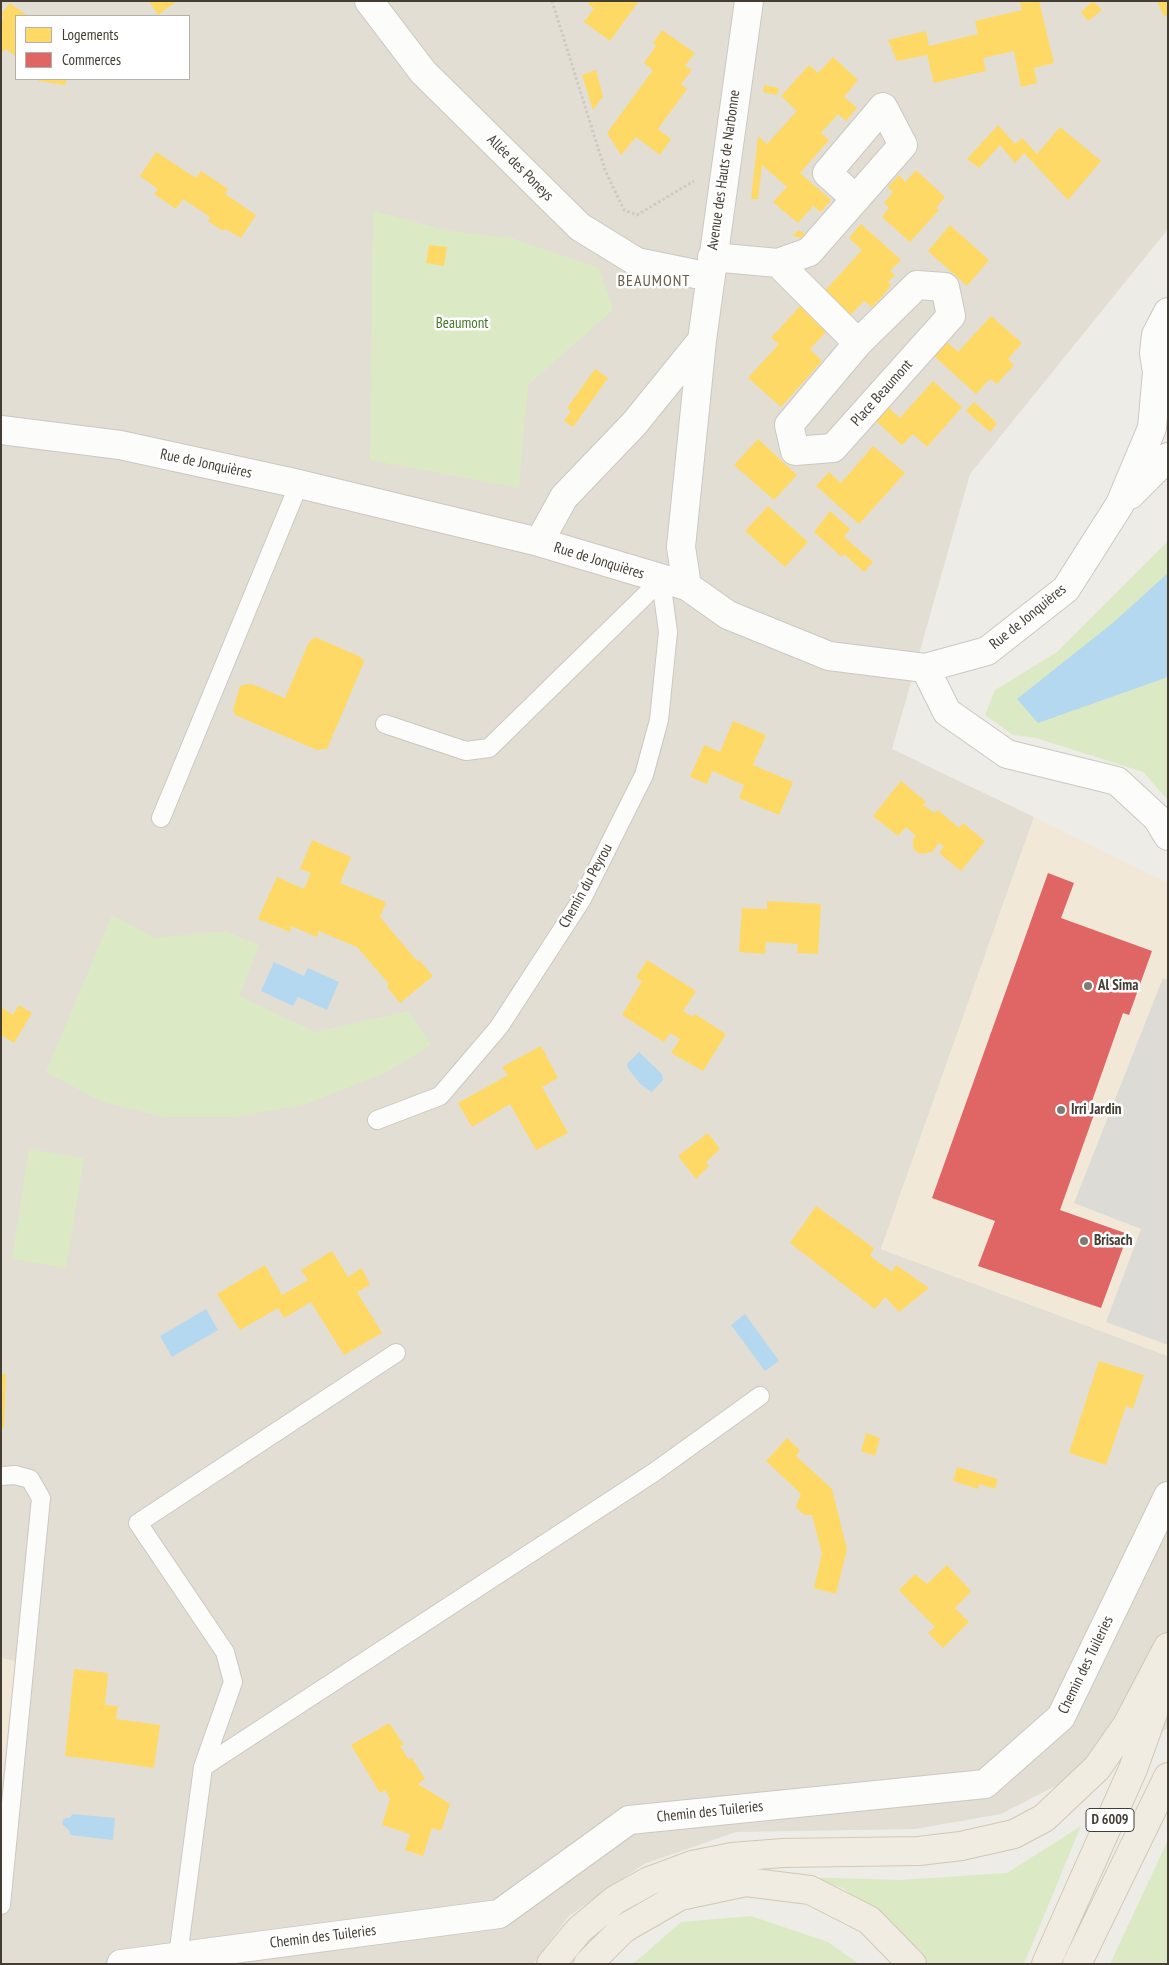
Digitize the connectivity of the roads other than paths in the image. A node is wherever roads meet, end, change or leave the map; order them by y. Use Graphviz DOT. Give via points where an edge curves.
graph roads {
  1 [pos="369,1"];
  2 [pos="749,1"];
  3 [pos="856,199"];
  4 [pos="778,263"];
  5 [pos="711,267"];
  6 [pos="1168,312"];
  7 [pos="702,340"];
  8 [pos="858,343"];
  9 [pos="1162,383"];
  10 [pos="1,430"];
  11 [pos="1168,457"];
  12 [pos="299,484"];
  13 [pos="1120,504"];
  14 [pos="539,542"];
  15 [pos="674,583"];
  16 [pos="925,668"];
  17 [pos="385,724"];
  18 [pos="160,818"];
  19 [pos="1168,836"];
  20 [pos="377,1120"];
  21 [pos="396,1353"];
  22 [pos="760,1396"];
  23 [pos="1,1476"];
  24 [pos="1168,1496"];
  25 [pos="1168,1647"];
  26 [pos="1168,1673"];
  27 [pos="203,1767"];
  28 [pos="1168,1777"];
  29 [pos="1,1905"];
  30 [pos="178,1956"];
  31 [pos="121,1964"];
  32 [pos="552,1964"];
  33 [pos="588,1964"];
  34 [pos="912,1964"];
  35 [pos="1046,1964"];
  36 [pos="1077,1964"];
  1 -- 5 [label="street, Allée des Poneys" via="423,72 580,227 637,262"];
  2 -- 5 [label="street, Avenue des Hauts de Narbonne"];
  3 -- 4 [label="street" via="809,252"];
  4 -- 5 [label="street, Allée des Poneys"];
  4 -- 8 [label="street"];
  5 -- 7 [label="street, Avenue des Hauts de Narbonne"];
  6 -- 9 [label="street, Rue de Jonquières" via="1156,335 1154,353"];
  7 -- 14 [label="street" via="634,424 564,497"];
  7 -- 15 [label="street, Avenue des Hauts de Narbonne" via="681,547"];
  8 -- 8 [label="street, Place Beaumont" via="789,424 795,451 833,448 951,316 945,287 916,285"];
  9 -- 13 [label="street, Rue de Jonquières" via="1152,428"];
  10 -- 12 [label="street, Rue de Jonquières" via="120,445"];
  11 -- 13 [label="street, Rue de Jonquières"];
  12 -- 14 [label="street, Rue de Jonquières"];
  12 -- 18 [label="lane"];
  13 -- 16 [label="street, Rue de Jonquières" via="1066,589 987,651"];
  14 -- 15 [label="street, Rue de Jonquières"];
  15 -- 16 [label="street, Rue de Jonquières" via="728,615 829,656"];
  15 -- 17 [label="lane" via="489,748 466,751"];
  15 -- 20 [label="lane, Chemin du Peyrou" via="659,720 644,775 582,899 500,1027 440,1096"];
  16 -- 19 [label="street" via="947,712 1007,754 1117,781 1157,818"];
  21 -- 27 [label="lane" via="138,1523 225,1652 233,1682"];
  22 -- 27 [label="lane" via="654,1473"];
  23 -- 29 [label="lane" via="30,1479 41,1498"];
  24 -- 30 [label="street, Chemin des Tuileries" via="1061,1717 985,1784 629,1820 499,1914"];
  25 -- 32 [label="main road" via="1127,1725 1096,1768 1044,1818 1014,1834 919,1851 732,1856 692,1865 649,1881 616,1900 579,1930"];
  26 -- 35 [label="main road, D 6009" via="1133,1769"];
  27 -- 30 [label="lane"];
  28 -- 36 [label="main road, D 6009"];
  30 -- 31 [label="street, Chemin des Tuileries"];
  33 -- 34 [label="main road" via="622,1928 680,1896 746,1882 810,1890 869,1920"];
}
